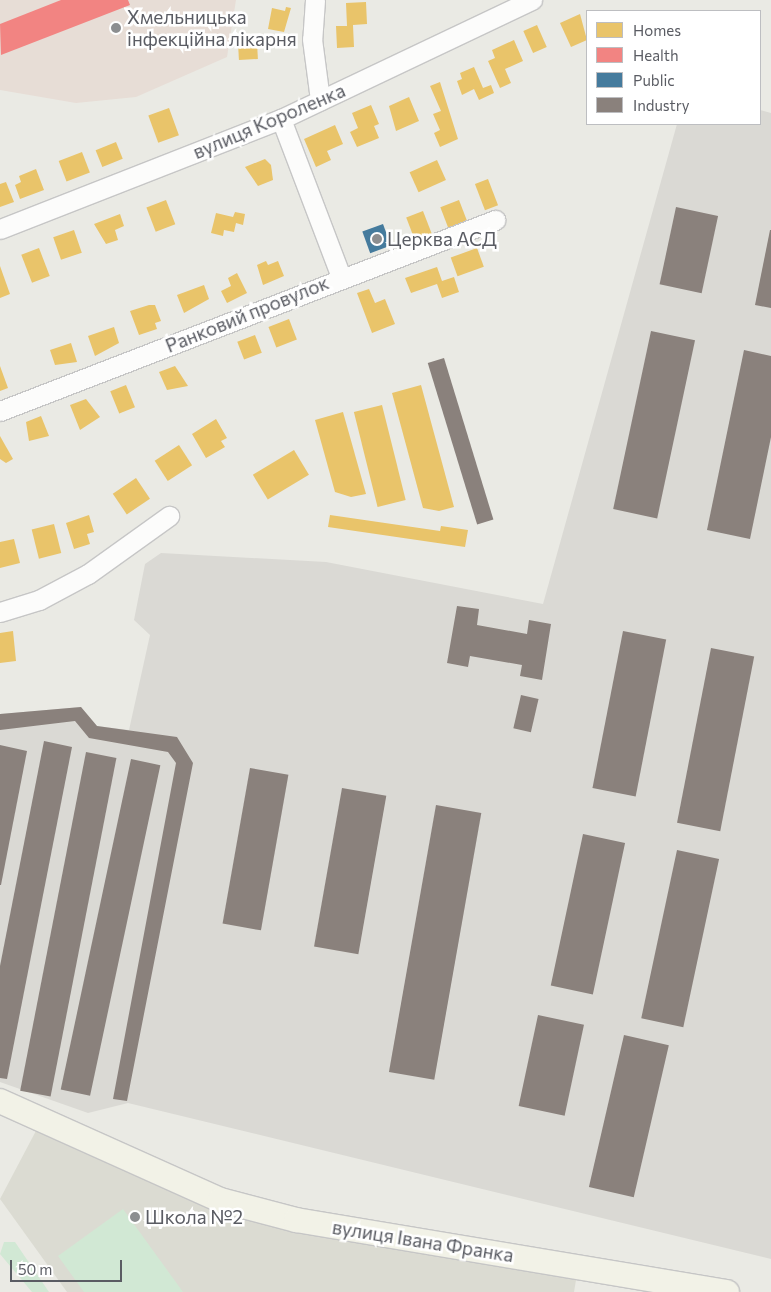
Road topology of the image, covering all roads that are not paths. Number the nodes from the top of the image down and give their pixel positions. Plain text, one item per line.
1 (315, 0) edge
2 (532, 0) edge
3 (320, 100) junction
4 (280, 119) junction
5 (495, 220) dead end
6 (0, 229) edge
7 (341, 277) junction
8 (0, 411) edge
9 (169, 516) dead end
10 (0, 612) edge
11 (0, 1101) edge
12 (727, 1292) edge

1 - 3 street
2 - 3 street, вулиця Короленка
3 - 4 street, вулиця Короленка
4 - 6 street, вулиця Короленка
4 - 7 street
5 - 7 street, Ранковий провулок
7 - 8 street, Ранковий провулок
9 - 10 street
11 - 12 main road, вулиця Івана Франка

